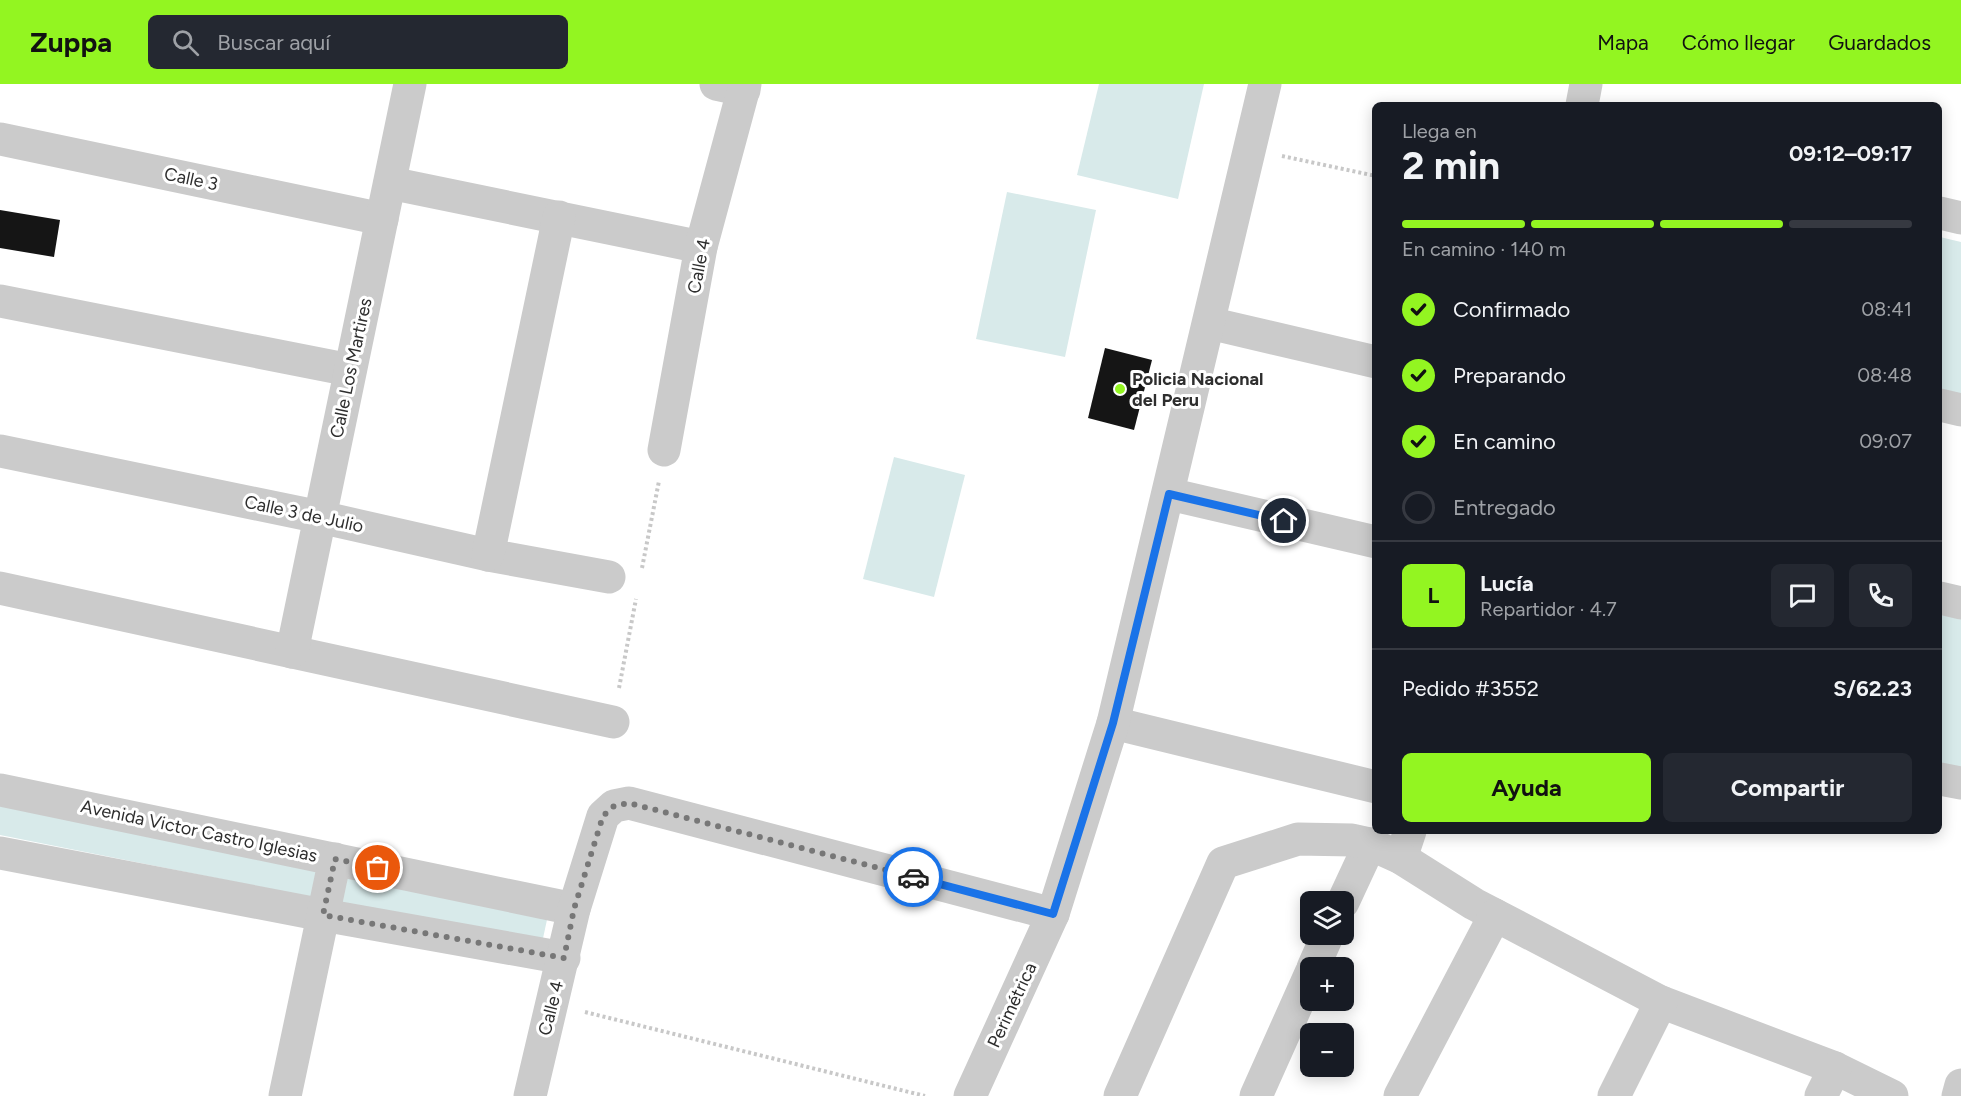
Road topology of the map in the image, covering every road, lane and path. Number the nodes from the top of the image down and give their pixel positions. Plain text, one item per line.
1 (410, 84) edge
2 (1265, 84) edge
3 (1586, 84) edge
4 (735, 86) edge
5 (1583, 102) edge
6 (0, 139) edge
7 (1249, 149) junction
8 (1372, 175) edge
9 (390, 183) junction
10 (1942, 213) edge
11 (559, 217) junction
12 (1961, 218) edge
13 (382, 219) junction
14 (701, 247) junction
15 (0, 301) edge
16 (1209, 323) junction
17 (1372, 361) edge
18 (350, 370) junction
19 (1942, 405) edge
20 (1961, 410) edge
21 (664, 450) dead end
22 (0, 451) edge
23 (1169, 494) junction
24 (320, 517) junction
25 (1372, 541) edge
26 (488, 555) junction
27 (609, 577) dead end
28 (0, 588) edge
29 (1942, 598) edge
30 (1961, 603) edge
31 (292, 652) junction
32 (613, 722) dead end
33 (1113, 723) junction
34 (1942, 779) edge
35 (1961, 783) edge
36 (1372, 786) edge
37 (0, 790) edge
38 (1370, 844) junction
39 (1406, 844) edge
40 (0, 853) edge
41 (335, 859) junction
42 (1348, 891) edge
43 (574, 909) junction
44 (1053, 914) junction
45 (323, 915) junction
46 (1495, 915) junction
47 (564, 958) junction
48 (1300, 998) edge
49 (1661, 1002) junction
50 (552, 1003) junction
51 (1828, 1082) edge
52 (1961, 1085) edge
53 (285, 1096) edge
54 (530, 1096) edge
55 (925, 1096) edge
56 (970, 1096) edge
57 (1120, 1096) edge
58 (1256, 1096) edge
59 (1400, 1096) edge
60 (1614, 1096) edge
61 (1892, 1096) edge
62 (1958, 1096) edge

1 - 9 street, Calle Los Martires
2 - 7 street, Perimétrica
3 - 5 street
4 - 14 street, Calle 4
6 - 13 street, Calle 3
7 - 8 path
7 - 16 street, Perimétrica
9 - 11 street
9 - 13 street, Calle Los Martires
10 - 12 street
11 - 14 street
11 - 26 street
13 - 18 street, Calle Los Martires
14 - 21 street, Calle 4
15 - 18 street
16 - 17 street
16 - 23 street, Perimétrica
18 - 24 street, Calle Los Martires
19 - 20 street
22 - 24 street, Calle 3 de Julio
23 - 25 street
23 - 33 street, Perimétrica
24 - 26 street, Calle 3 de Julio
24 - 31 street, Calle Los Martires
26 - 27 street, Calle 3 de Julio
28 - 31 street
29 - 30 street
31 - 32 street
33 - 36 street
33 - 44 street, Perimétrica
34 - 35 street
37 - 41 street, Avenida Victor Castro Iglesias
38 - 39 street
38 - 42 street
38 - 57 street
39 - 46 street
40 - 45 street
41 - 43 street, Avenida Victor Castro Iglesias
41 - 45 street
43 - 44 street, Calle 4
43 - 47 street, Calle 4
44 - 56 street, Perimétrica
45 - 47 street
45 - 53 street
46 - 49 street
46 - 59 street
47 - 50 street, Calle 4
48 - 58 street
49 - 51 street
49 - 60 street
50 - 54 street, Calle 4
50 - 55 path
51 - 61 street
52 - 62 street

